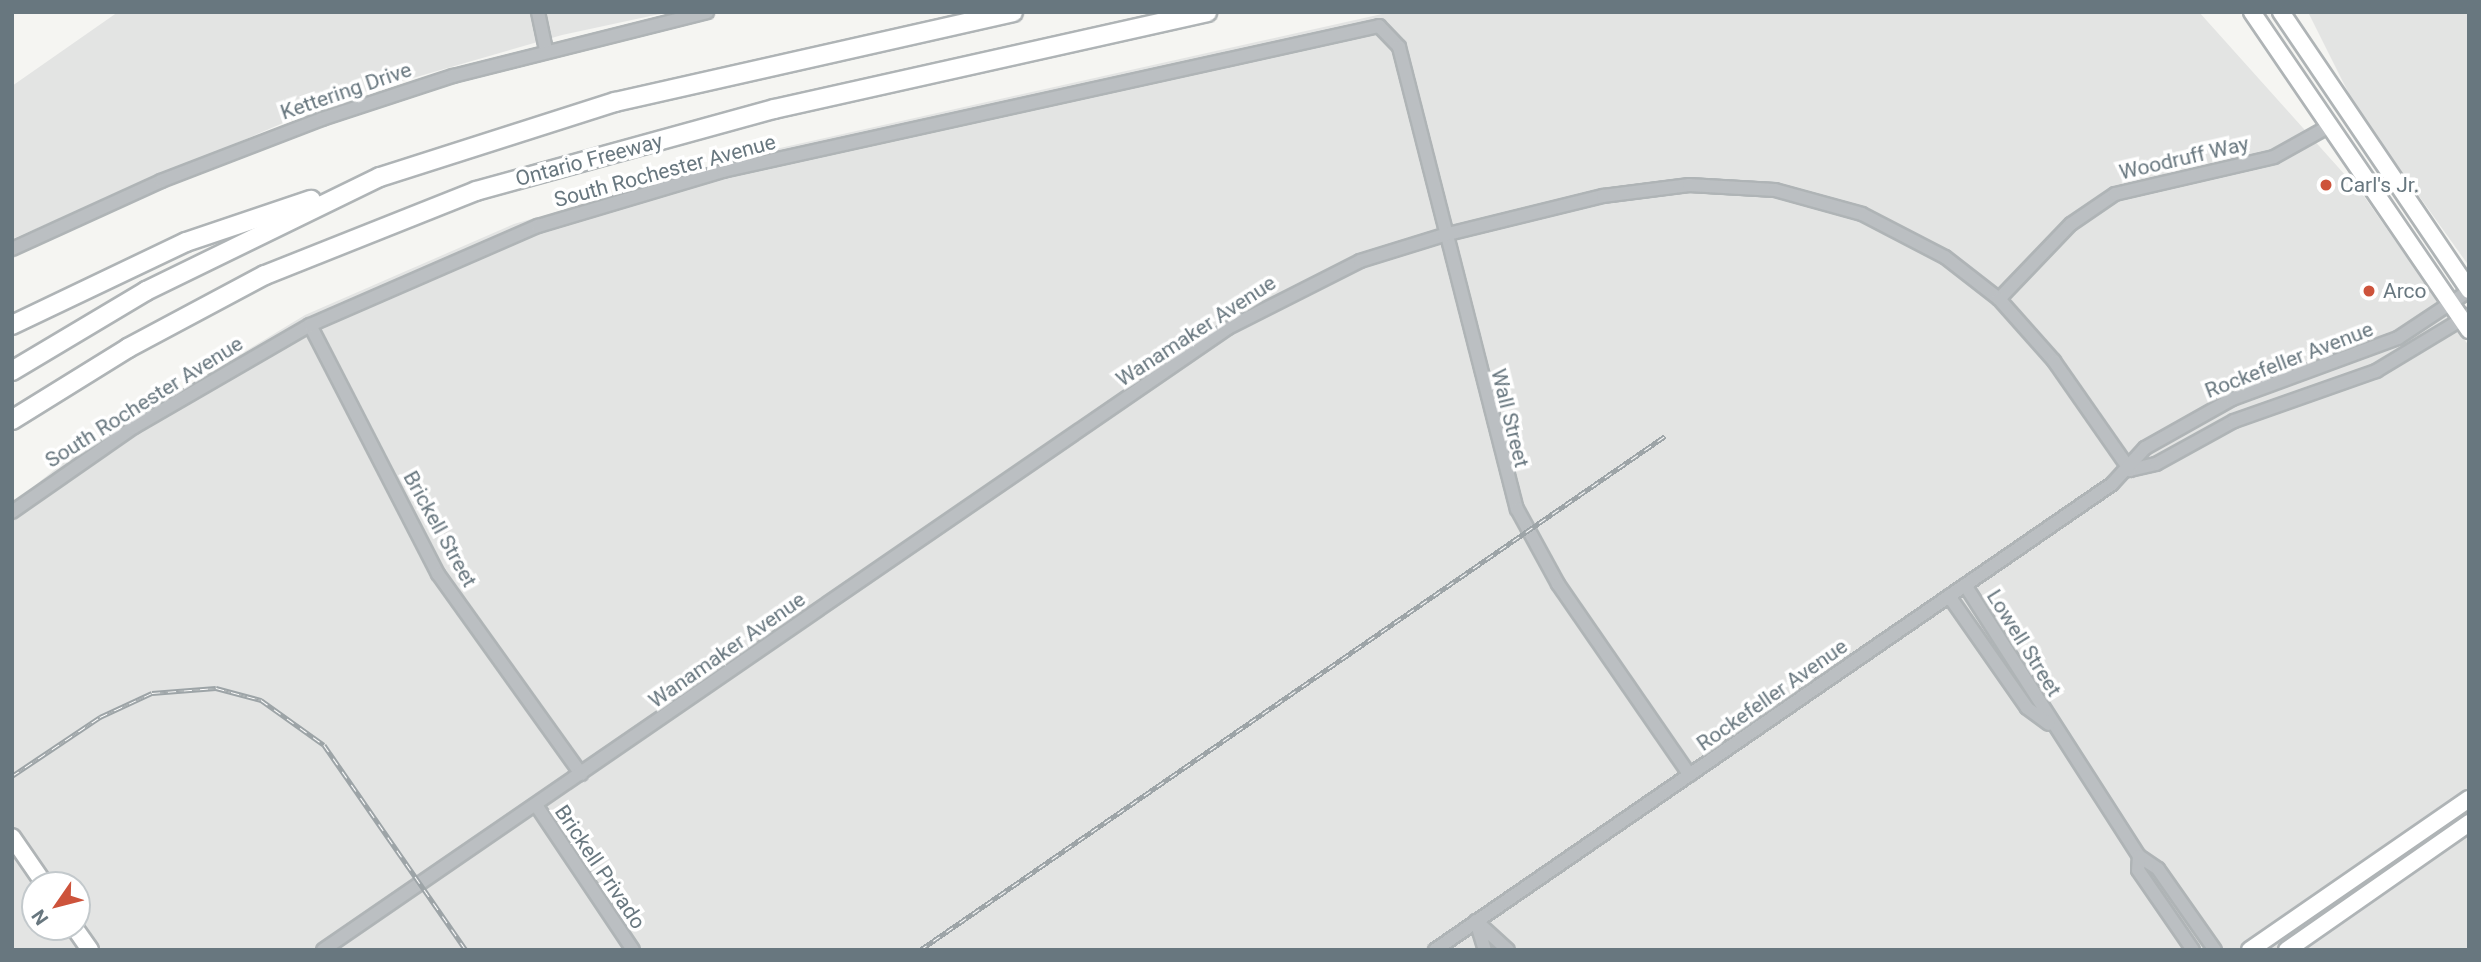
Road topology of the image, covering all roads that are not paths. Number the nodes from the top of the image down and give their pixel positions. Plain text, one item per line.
1 (538, 12) edge
2 (707, 12) edge
3 (1013, 12) edge
4 (1207, 12) edge
5 (2252, 12) edge
6 (2281, 12) edge
7 (1388, 29) joint
8 (546, 51) junction
9 (2328, 127) junction
10 (380, 177) junction
11 (1444, 235) junction
12 (12, 249) edge
13 (2469, 291) edge
14 (1999, 299) junction
15 (2451, 303) junction
16 (2466, 321) edge
17 (12, 325) edge
18 (310, 325) junction
19 (12, 371) edge
20 (64, 387) junction
21 (12, 420) edge
22 (12, 430) edge
23 (2130, 470) junction
24 (12, 512) edge
25 (1965, 585) junction
26 (1948, 596) junction
27 (2049, 724) junction
28 (581, 774) junction
29 (1690, 775) junction
30 (2469, 799) edge
31 (536, 805) junction
32 (2469, 823) edge
33 (12, 837) edge
34 (2139, 856) junction
35 (35, 871) edge
36 (1476, 921) junction
37 (323, 950) edge
38 (633, 950) edge
39 (1434, 950) edge
40 (1485, 950) edge
41 (1508, 950) edge
42 (2193, 950) edge
43 (2215, 950) edge
44 (2250, 950) edge
45 (2287, 950) edge

1 - 8 street
2 - 8 street, Kettering Drive
3 - 10 highway
4 - 20 highway, Ontario Freeway
5 - 9 main road
6 - 13 main road
7 - 11 street, Wall Street
7 - 18 street, South Rochester Avenue
8 - 12 street, Kettering Drive
9 - 14 street, Woodruff Way
9 - 15 main road
10 - 17 highway
10 - 19 highway
11 - 14 street, Wanamaker Avenue
11 - 28 street, Wanamaker Avenue
11 - 29 street, Wall Street
13 - 15 street, Rockefeller Avenue
14 - 23 street, Wanamaker Avenue
15 - 16 main road
15 - 23 street, Rockefeller Avenue
16 - 23 street, Rockefeller Avenue
18 - 24 street, South Rochester Avenue
18 - 28 street, Brickell Street
20 - 21 highway, Ontario Freeway
20 - 22 highway
23 - 25 street, Rockefeller Avenue
25 - 26 street, Rockefeller Avenue
25 - 27 street, Lowell Street
26 - 27 street, Lowell Street
26 - 29 street, Rockefeller Avenue
27 - 34 street, Lowell Street
28 - 31 street, Wanamaker Avenue
29 - 36 street, Rockefeller Avenue
30 - 44 main road
31 - 37 street, Wanamaker Avenue
31 - 38 street, Brickell Privado
32 - 45 main road
33 - 35 main road
34 - 42 street, Lowell Street
34 - 43 street, Lowell Street
36 - 39 street, Rockefeller Avenue
36 - 40 street
36 - 41 street

